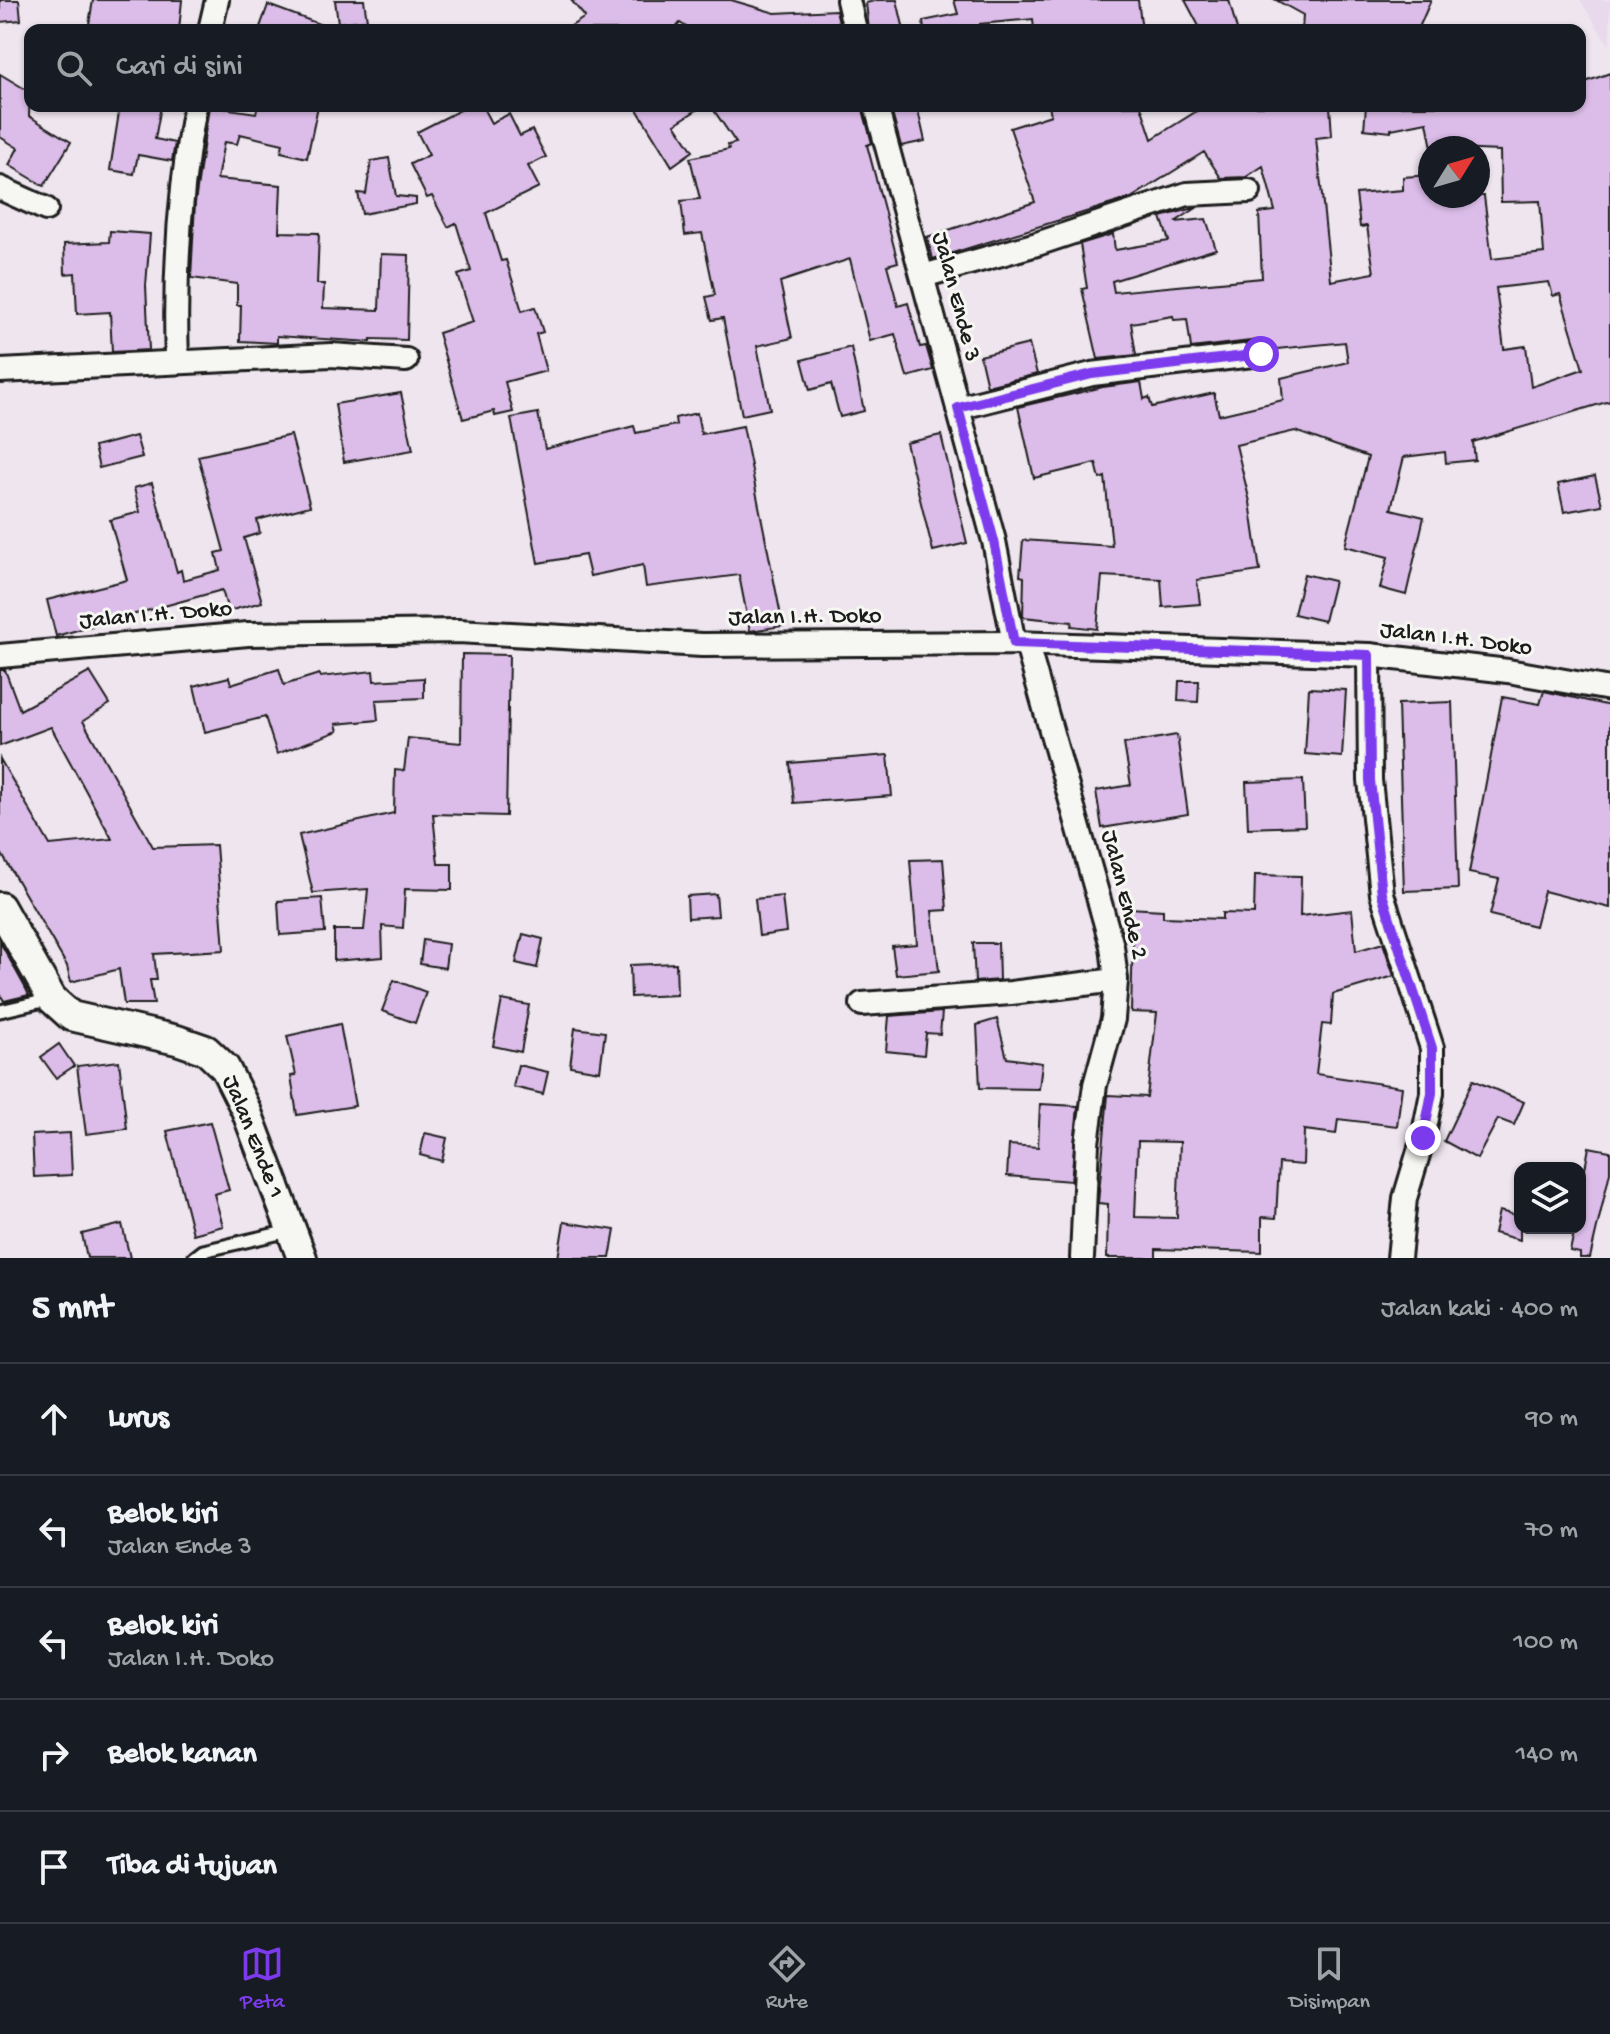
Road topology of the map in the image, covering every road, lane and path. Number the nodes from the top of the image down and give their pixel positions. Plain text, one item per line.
1 (217, 0) edge
2 (848, 0) edge
3 (211, 24) edge
4 (854, 24) edge
5 (194, 112) edge
6 (878, 112) edge
7 (0, 188) edge
8 (1249, 191) dead end
9 (46, 209) dead end
10 (923, 276) junction
11 (1261, 354) dead end
12 (406, 360) dead end
13 (177, 362) junction
14 (0, 371) edge
15 (958, 408) junction
16 (1021, 644) junction
17 (1369, 655) junction
18 (0, 656) edge
19 (1610, 689) edge
20 (0, 907) edge
21 (1116, 980) junction
22 (52, 999) junction
23 (862, 1004) dead end
24 (0, 1011) edge
25 (290, 1231) junction
26 (194, 1258) edge
27 (302, 1258) edge
28 (1082, 1258) edge
29 (1399, 1258) edge

1 - 3 street
2 - 4 street
5 - 13 street
6 - 10 street, Jalan Ende 3
7 - 9 street
8 - 10 street
10 - 15 street, Jalan Ende 3
11 - 15 street
12 - 13 street
13 - 14 street
15 - 16 street, Jalan Ende 3
16 - 17 street, Jalan I.H. Doko
16 - 18 street, Jalan I.H. Doko
16 - 21 street, Jalan Ende 2
17 - 19 street, Jalan I.H. Doko
17 - 29 street
20 - 22 street, Jalan Ende 1
21 - 23 street
21 - 28 street, Jalan Ende 2
22 - 24 lane
22 - 25 street, Jalan Ende 1
25 - 26 lane
25 - 27 street, Jalan Ende 1

